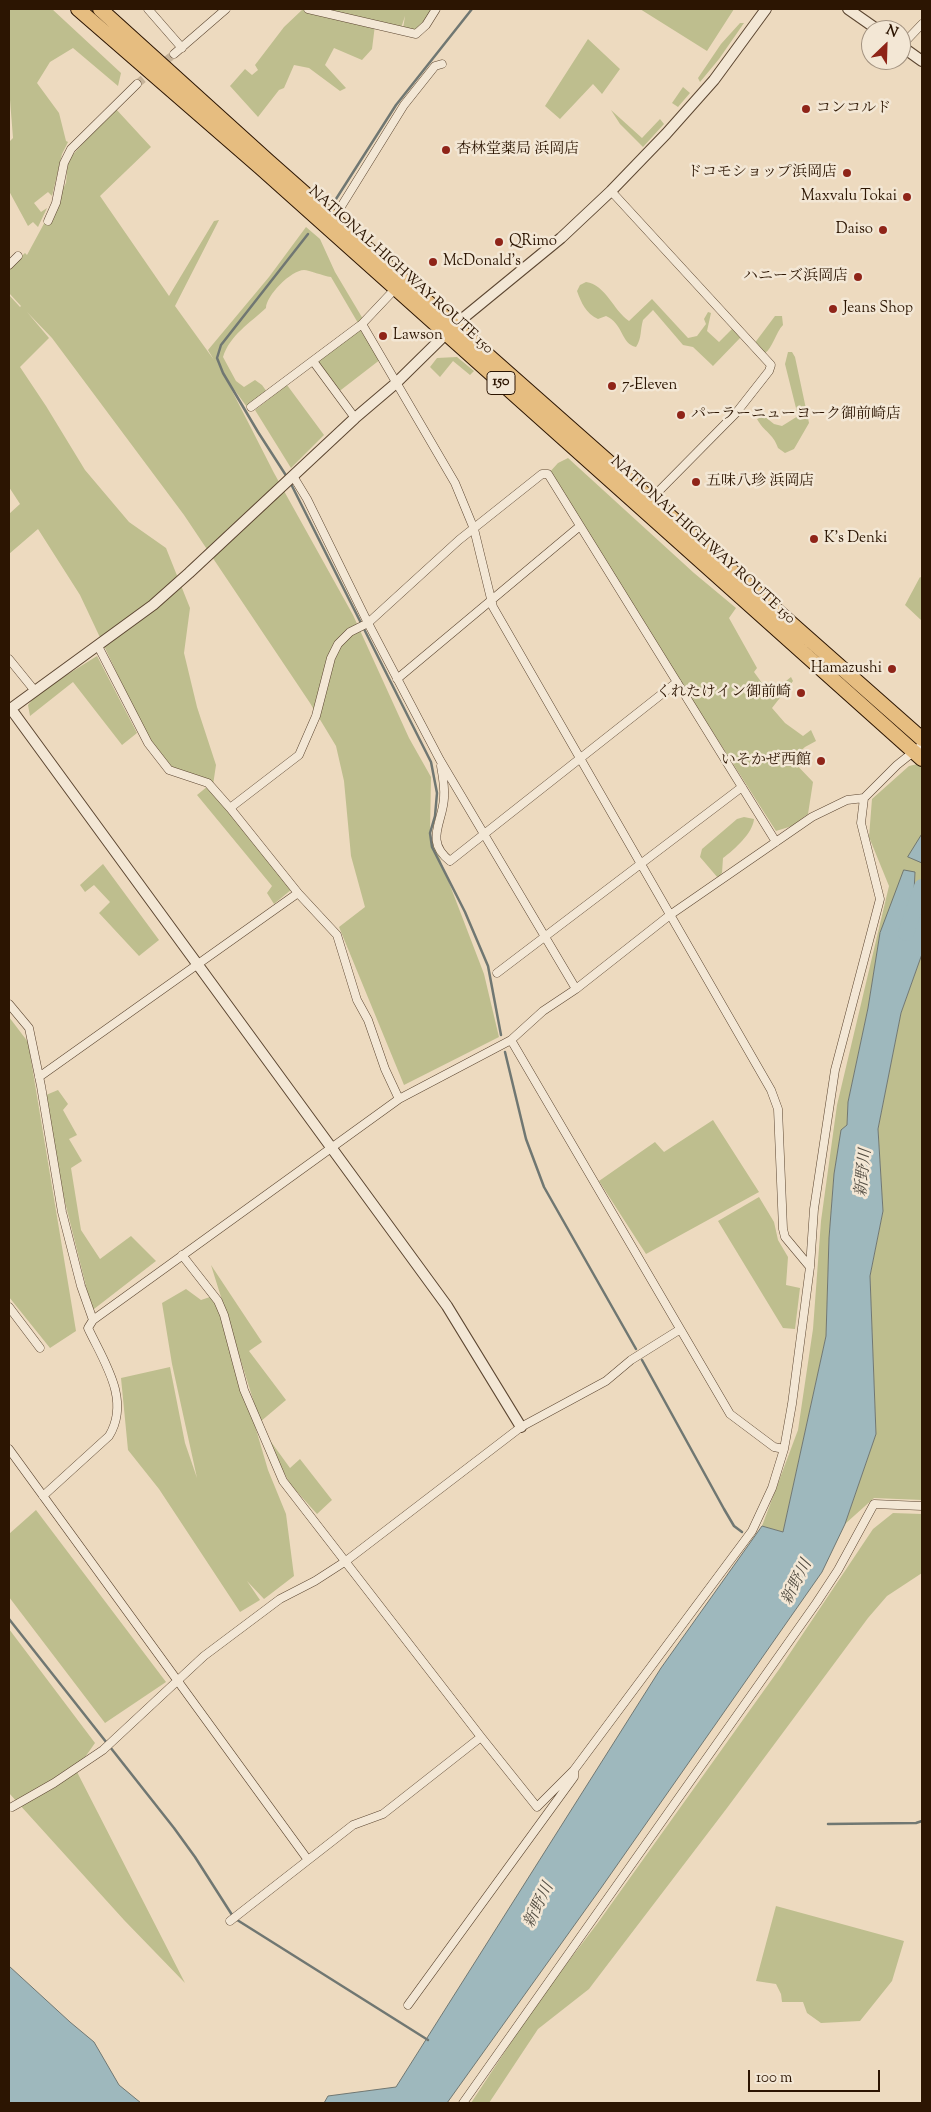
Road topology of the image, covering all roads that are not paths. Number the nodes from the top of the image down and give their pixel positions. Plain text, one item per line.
1 (78, 9) edge
2 (100, 9) edge
3 (148, 9) edge
4 (226, 9) edge
5 (308, 9) edge
6 (436, 9) edge
7 (766, 9) edge
8 (848, 9) edge
9 (864, 20) edge
10 (922, 24) edge
11 (911, 36) edge
12 (182, 48) junction
13 (911, 53) edge
14 (174, 54) tunnel mouth
15 (922, 61) edge
16 (442, 64) dead end
17 (137, 84) tunnel mouth
18 (611, 191) junction
19 (334, 218) junction
20 (48, 221) dead end
21 (18, 256) dead end
22 (9, 265) edge
23 (395, 289) junction
24 (362, 324) junction
25 (451, 329) junction
26 (313, 361) junction
27 (395, 384) junction
28 (251, 407) dead end
29 (355, 418) junction
30 (293, 476) junction
31 (652, 498) junction
32 (642, 509) junction
33 (580, 526) junction
34 (474, 529) junction
35 (491, 599) junction
36 (368, 623) junction
37 (98, 646) junction
38 (9, 659) edge
39 (397, 679) junction
40 (677, 682) junction
41 (35, 691) junction
42 (10, 709) edge
43 (922, 739) edge
44 (919, 752) edge
45 (580, 759) junction
46 (440, 760) junction
47 (742, 788) junction
48 (864, 798) junction
49 (230, 808) junction
50 (484, 834) junction
51 (776, 842) junction
52 (641, 864) junction
53 (298, 893) junction
54 (670, 915) junction
55 (544, 937) junction
56 (198, 965) junction
57 (497, 973) dead end
58 (576, 989) junction
59 (9, 1004) edge
60 (511, 1040) junction
61 (39, 1077) junction
62 (398, 1099) junction
63 (332, 1146) junction
64 (182, 1255) junction
65 (810, 1267) junction
66 (9, 1307) edge
67 (93, 1320) junction
68 (679, 1330) junction
69 (40, 1348) dead end
70 (521, 1427) junction
71 (9, 1449) edge
72 (784, 1450) junction
73 (43, 1496) junction
74 (922, 1506) edge
75 (346, 1561) junction
76 (178, 1680) junction
77 (480, 1738) junction
78 (574, 1770) junction
79 (12, 1806) dead end
80 (308, 1860) junction
81 (230, 1921) dead end
82 (408, 2005) dead end
83 (462, 2103) edge

1 - 23 highway, NATIONAL HIGHWAY ROUTE 150 / 150
2 - 19 highway, NATIONAL HIGHWAY ROUTE 150 / 150
3 - 12 street
4 - 12 street
5 - 6 street
7 - 18 street
8 - 9 street
10 - 11 street
12 - 14 street
13 - 15 street
16 - 19 street
17 - 20 street
18 - 25 street
18 - 31 street
19 - 25 highway, NATIONAL HIGHWAY ROUTE 150 / 150
21 - 22 street
23 - 24 street
23 - 25 highway, NATIONAL HIGHWAY ROUTE 150 / 150
24 - 26 street
24 - 27 street
25 - 27 street
25 - 31 highway, NATIONAL HIGHWAY ROUTE 150 / 150
25 - 32 highway, NATIONAL HIGHWAY ROUTE 150 / 150
26 - 28 street
26 - 29 street
27 - 29 street
27 - 34 street
29 - 30 street
30 - 36 street
30 - 37 street
31 - 32 street
31 - 43 highway, NATIONAL HIGHWAY ROUTE 150 / 150
32 - 44 highway, NATIONAL HIGHWAY ROUTE 150 / 150
33 - 34 street
33 - 35 street
33 - 40 street
34 - 35 street
34 - 36 street
35 - 39 street
35 - 45 street
36 - 39 street
36 - 49 street
37 - 41 street
37 - 49 street
38 - 41 street
39 - 46 street
40 - 45 street
40 - 47 street
41 - 42 street
42 - 56 street
44 - 48 street
45 - 50 street
45 - 52 street
46 - 50 street
46 - 50 street
47 - 51 street
47 - 52 street
48 - 51 street
48 - 65 street
49 - 53 street
50 - 55 street
51 - 54 street
52 - 54 street
52 - 55 street
53 - 56 street
53 - 62 street
54 - 58 street
54 - 65 street
55 - 57 street
55 - 58 street
56 - 61 street
56 - 63 street
58 - 60 street
59 - 61 street
60 - 62 street
60 - 68 street
61 - 67 street
62 - 63 street
63 - 64 street
63 - 70 street
64 - 67 street
64 - 75 street
65 - 72 street
66 - 69 street
67 - 73 street
68 - 70 street
68 - 72 street
70 - 75 street
71 - 73 street
72 - 78 street
73 - 76 street
74 - 83 street
75 - 76 street
75 - 77 street
76 - 79 street
76 - 80 street
77 - 78 street
77 - 80 street
78 - 82 street
80 - 81 street

